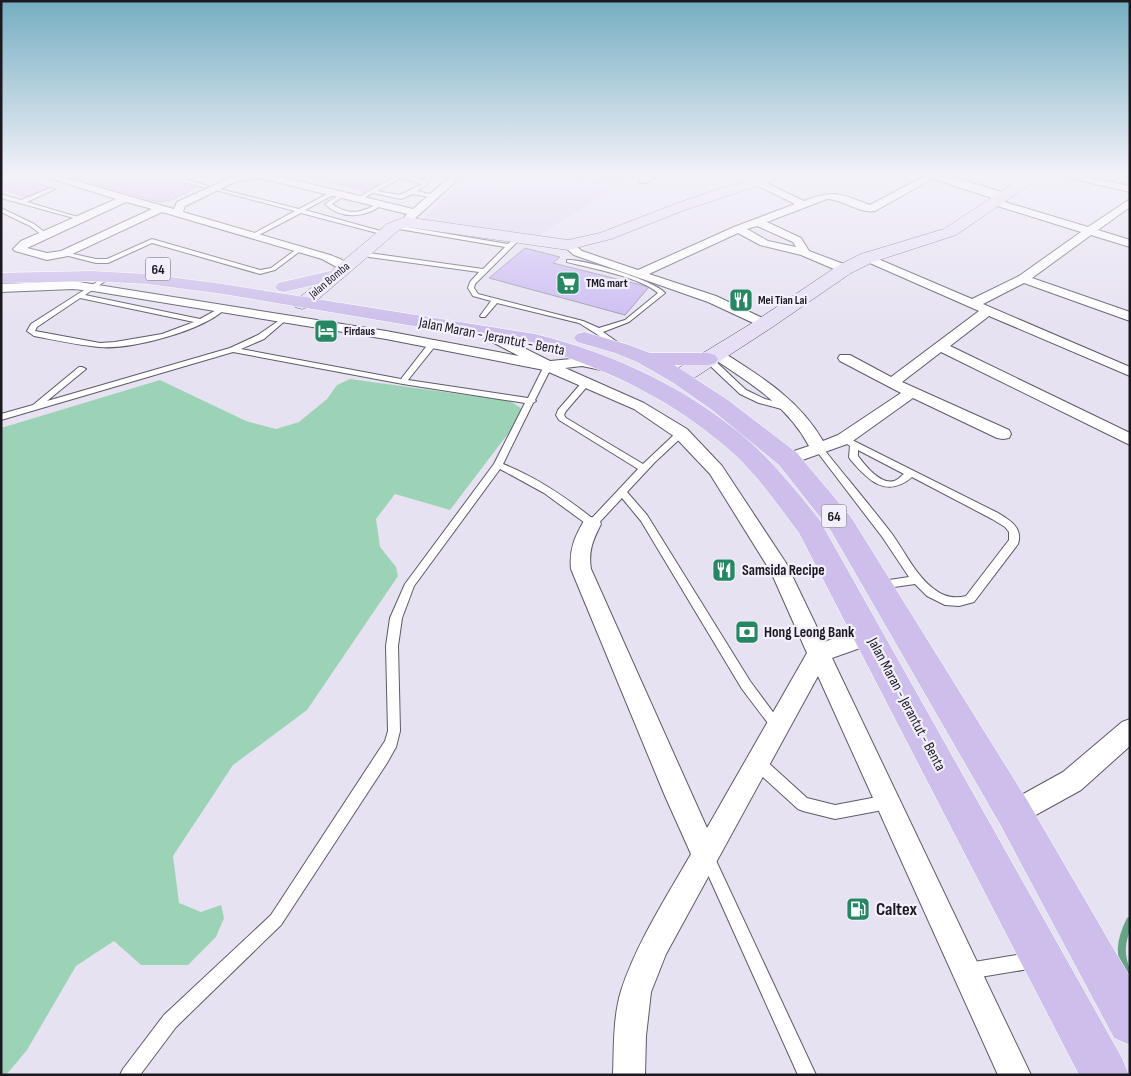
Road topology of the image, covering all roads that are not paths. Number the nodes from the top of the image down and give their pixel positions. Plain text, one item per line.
1 (30, 224) edge
2 (67, 224) edge
3 (128, 224) edge
4 (212, 224) edge
5 (275, 224) edge
6 (351, 224) edge
7 (397, 224) edge
8 (398, 224) edge
9 (401, 224) edge
10 (431, 224) edge
11 (635, 224) edge
12 (752, 224) edge
13 (763, 224) edge
14 (962, 224) edge
15 (1069, 224) edge
16 (1098, 224) edge
17 (738, 229) junction
18 (1088, 231) junction
19 (381, 232) junction
20 (44, 234) junction
21 (253, 236) junction
22 (514, 242) junction
23 (1130, 244) edge
24 (300, 249) junction
25 (568, 253) junction
26 (805, 253) junction
27 (64, 254) junction
28 (369, 255) junction
29 (326, 257) junction
30 (867, 258) junction
31 (592, 263) junction
32 (845, 269) junction
33 (1, 271) edge
34 (485, 271) junction
35 (639, 274) junction
36 (1, 278) edge
37 (1023, 279) junction
38 (100, 282) junction
39 (35, 286) joint
40 (1, 288) edge
41 (323, 294) junction
42 (79, 296) junction
43 (972, 304) junction
44 (222, 309) junction
45 (987, 311) junction
46 (487, 316) junction
47 (1130, 317) edge
48 (202, 322) junction
49 (764, 324) junction
50 (394, 327) junction
51 (598, 330) junction
52 (432, 345) junction
53 (941, 347) junction
54 (233, 350) junction
55 (712, 356) junction
56 (845, 358) dead end
57 (631, 360) junction
58 (548, 366) junction
59 (82, 369) dead end
60 (1130, 372) edge
61 (680, 376) junction
62 (402, 382) junction
63 (587, 382) junction
64 (892, 383) junction
65 (912, 392) junction
66 (532, 401) junction
67 (32, 409) junction
68 (1, 417) edge
69 (681, 433) junction
70 (1002, 434) dead end
71 (727, 436) junction
72 (1130, 440) edge
73 (850, 441) junction
74 (819, 449) junction
75 (788, 459) junction
76 (498, 465) junction
77 (644, 468) junction
78 (911, 473) junction
79 (622, 492) junction
80 (592, 524) junction
81 (916, 580) junction
82 (878, 586) junction
83 (870, 634) junction
84 (819, 653) junction
85 (778, 727) junction
86 (1130, 730) edge
87 (758, 763) junction
88 (888, 802) junction
89 (1014, 813) junction
90 (706, 856) junction
91 (1043, 959) junction
92 (966, 971) junction
93 (1130, 1022) edge
94 (129, 1075) edge
95 (629, 1075) edge
96 (807, 1075) edge
97 (1014, 1075) edge
98 (1105, 1075) edge

1 - 20 lane
2 - 20 street
3 - 27 street
4 - 21 street
5 - 21 lane
6 - 19 lane
7 - 19 street
8 - 41 main road, Jalan Bomba
9 - 28 main road, Jalan Bomba
10 - 22 main road
11 - 25 main road
12 - 17 street
13 - 26 street
14 - 30 main road
15 - 18 street
16 - 18 street
17 - 26 street
17 - 35 street
18 - 23 street
18 - 37 street
19 - 29 street
20 - 27 street
21 - 24 street
22 - 25 main road
22 - 34 lane
24 - 27 lane
24 - 29 street
25 - 31 street
26 - 32 street
28 - 34 lane
28 - 41 main road, Jalan Bomba
29 - 41 street
30 - 32 main road
30 - 43 street
31 - 35 street
31 - 51 lane
32 - 49 main road
33 - 41 main road, Jalan Maran - Jerantut - Benta / 64
34 - 46 lane
35 - 49 street
36 - 38 main road, Jalan Maran - Jerantut - Benta / 64
37 - 43 street
37 - 47 street
38 - 39 main road
38 - 41 main road, Jalan Maran - Jerantut - Benta / 64
38 - 42 lane
38 - 44 street
39 - 40 street
41 - 44 street
41 - 46 main road, Jalan Maran - Jerantut - Benta / 64
41 - 50 main road, Jalan Maran - Jerantut - Benta / 64
41 - 54 lane
42 - 48 lane
42 - 48 lane
43 - 45 street
44 - 48 lane
45 - 53 street
45 - 60 street
46 - 50 main road, Jalan Maran - Jerantut - Benta / 64
46 - 51 lane
46 - 57 main road, Jalan Maran - Jerantut - Benta / 64
46 - 58 street
49 - 55 main road
50 - 52 street
51 - 57 lane
52 - 58 street
52 - 62 lane
53 - 64 street
53 - 72 street
54 - 62 lane
54 - 67 lane
55 - 57 main road
55 - 61 main road
55 - 74 street
56 - 64 street
57 - 58 street
57 - 61 main road, Jalan Maran - Jerantut - Benta / 64
57 - 71 main road, Jalan Maran - Jerantut - Benta / 64
58 - 63 street
58 - 66 lane
59 - 67 lane
61 - 71 main road
61 - 75 main road, Jalan Maran - Jerantut - Benta / 64
62 - 66 lane
63 - 69 street
63 - 77 lane
64 - 65 street
65 - 70 street
65 - 73 street
66 - 76 lane
67 - 68 lane
69 - 77 lane
69 - 84 street
71 - 83 main road, Jalan Maran - Jerantut - Benta / 64
73 - 74 street
73 - 78 lane
73 - 78 lane
74 - 75 street
74 - 81 lane
75 - 82 main road, Jalan Maran - Jerantut - Benta / 64
76 - 80 lane
76 - 94 lane
77 - 79 lane
78 - 81 lane
79 - 80 lane
79 - 85 lane
80 - 90 street
81 - 82 lane
82 - 89 main road, Jalan Maran - Jerantut - Benta / 64
83 - 84 street
83 - 91 main road, Jalan Maran - Jerantut - Benta / 64
84 - 85 street
84 - 88 street
85 - 87 street
86 - 89 street
87 - 88 lane
87 - 90 street
88 - 92 street
89 - 93 main road, Jalan Maran - Jerantut - Benta / 64
90 - 95 street
90 - 96 lane
91 - 92 lane
91 - 98 main road, Jalan Maran - Jerantut - Benta / 64
92 - 97 street

